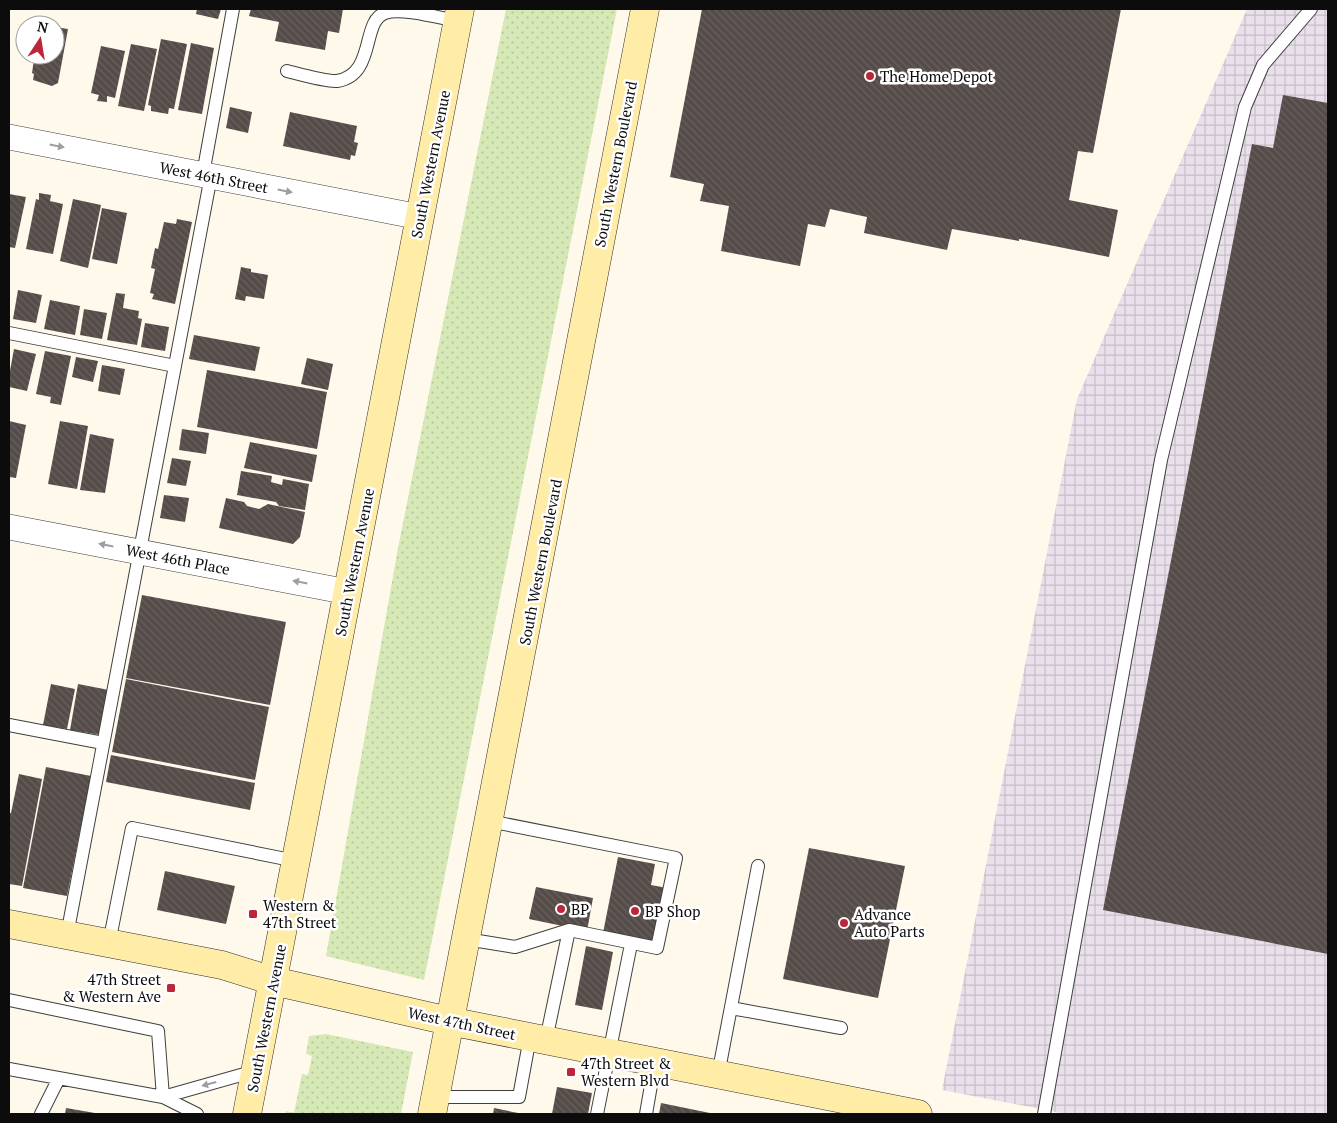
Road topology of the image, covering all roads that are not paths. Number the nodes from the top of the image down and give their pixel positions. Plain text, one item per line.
1 (233, 9) edge
2 (646, 9) edge
3 (1311, 9) edge
4 (459, 15) edge
5 (287, 72) dead end
6 (9, 137) edge
7 (207, 175) junction
8 (420, 217) junction
9 (9, 333) edge
10 (174, 366) junction
11 (9, 527) edge
12 (139, 552) junction
13 (348, 592) junction
14 (9, 726) edge
15 (103, 743) junction
16 (489, 822) junction
17 (296, 861) junction
18 (758, 866) dead end
19 (9, 924) edge
20 (569, 930) junction
21 (67, 935) junction
22 (466, 939) junction
23 (109, 944) junction
24 (632, 944) junction
25 (273, 981) junction
26 (9, 1000) edge
27 (731, 1008) junction
28 (449, 1021) junction
29 (841, 1028) dead end
30 (538, 1039) junction
31 (611, 1053) junction
32 (655, 1062) junction
33 (9, 1068) edge
34 (256, 1071) junction
35 (718, 1075) junction
36 (59, 1078) junction
37 (163, 1097) junction
38 (434, 1106) edge
39 (41, 1114) edge
40 (197, 1114) edge
41 (247, 1114) edge
42 (597, 1114) edge
43 (646, 1114) edge
44 (918, 1114) edge
45 (1044, 1114) edge

1 - 7 lane
2 - 16 main road, South Western Boulevard
3 - 45 lane
4 - 5 lane
4 - 8 main road, South Western Avenue
6 -> 7 street, West 46th Street
7 -> 8 street, West 46th Street
7 - 10 lane
8 - 13 main road, South Western Avenue
9 - 10 lane
10 - 12 lane
12 -> 11 street, West 46th Place
13 -> 12 street, West 46th Place
12 - 15 lane
13 - 17 main road, South Western Avenue
14 - 15 lane
15 - 21 lane
16 - 22 main road, South Western Boulevard
16 - 24 lane
17 - 23 lane
17 - 25 main road, South Western Avenue
18 - 27 lane
19 - 21 main road, West 47th Street
20 - 22 lane
20 - 24 lane
20 - 30 lane
21 - 23 main road, West 47th Street
22 - 28 main road, South Western Boulevard
23 - 25 main road, West 47th Street
24 - 31 lane
25 - 28 main road, West 47th Street
25 - 34 main road, South Western Avenue
26 - 37 lane
27 - 29 lane
27 - 35 lane
28 - 30 main road, West 47th Street
28 - 38 main road, South Western Boulevard
30 - 31 main road, West 47th Street
30 - 38 lane
31 - 32 main road, West 47th Street
31 - 42 lane
32 - 35 main road, West 47th Street
32 - 43 lane
33 - 36 lane
34 -> 37 lane
34 - 41 main road, South Western Avenue
35 - 44 main road, West 47th Street
36 - 37 lane
36 - 39 lane
37 - 40 lane

